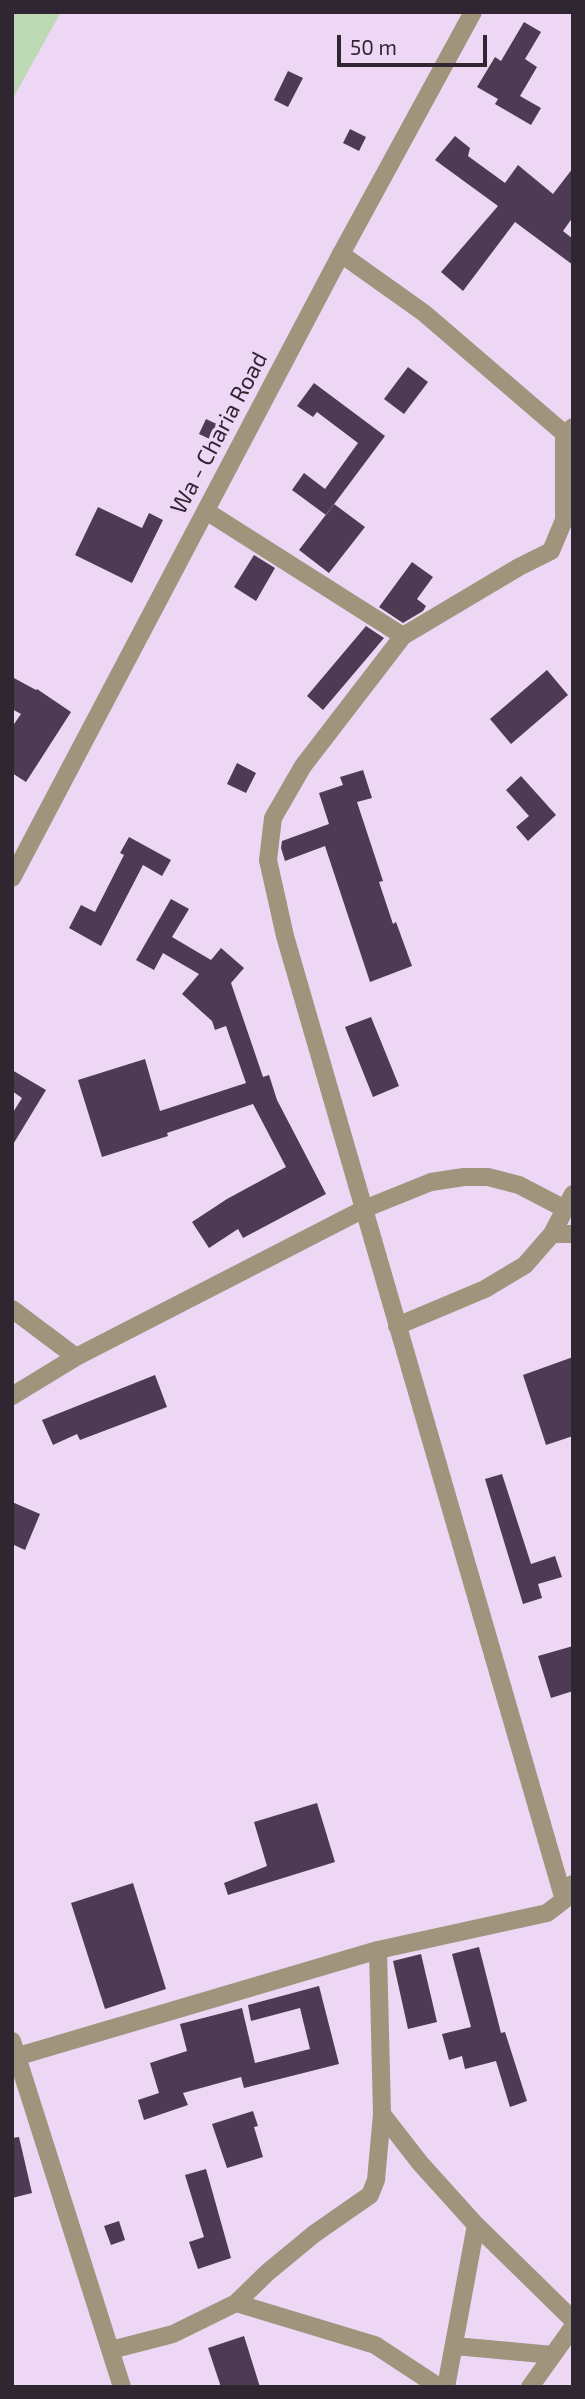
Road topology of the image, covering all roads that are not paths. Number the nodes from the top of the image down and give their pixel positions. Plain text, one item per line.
1 (473, 12) edge
2 (341, 254) junction
3 (570, 434) edge
4 (206, 511) junction
5 (403, 636) junction
6 (12, 878) edge
7 (569, 1201) edge
8 (364, 1209) junction
9 (552, 1234) junction
10 (573, 1234) edge
11 (12, 1309) edge
12 (397, 1326) junction
13 (76, 1357) junction
14 (12, 1396) edge
15 (569, 1892) edge
16 (378, 1950) junction
17 (14, 2051) edge
18 (382, 2114) junction
19 (476, 2225) junction
20 (236, 2303) junction
21 (573, 2320) edge
22 (573, 2327) edge
23 (454, 2346) junction
24 (111, 2350) junction
25 (553, 2355) junction
26 (122, 2387) edge
27 (439, 2387) edge
28 (446, 2387) edge
29 (530, 2387) edge

1 - 2 street, Wa - Charia Road
2 - 3 street
2 - 4 street, Wa - Charia Road
3 - 5 street
4 - 5 street
4 - 6 street, Wa - Charia Road
5 - 8 street
7 - 8 street
7 - 9 street
8 - 12 street
8 - 13 street
9 - 10 street
9 - 12 street
11 - 13 street
12 - 15 street
13 - 14 street
15 - 16 street
16 - 17 street
16 - 18 street
17 - 24 street
18 - 19 street
18 - 20 street
19 - 21 street
19 - 23 street
20 - 24 street
20 - 27 street
22 - 25 street
23 - 25 street
23 - 28 street
24 - 26 street
25 - 29 street

